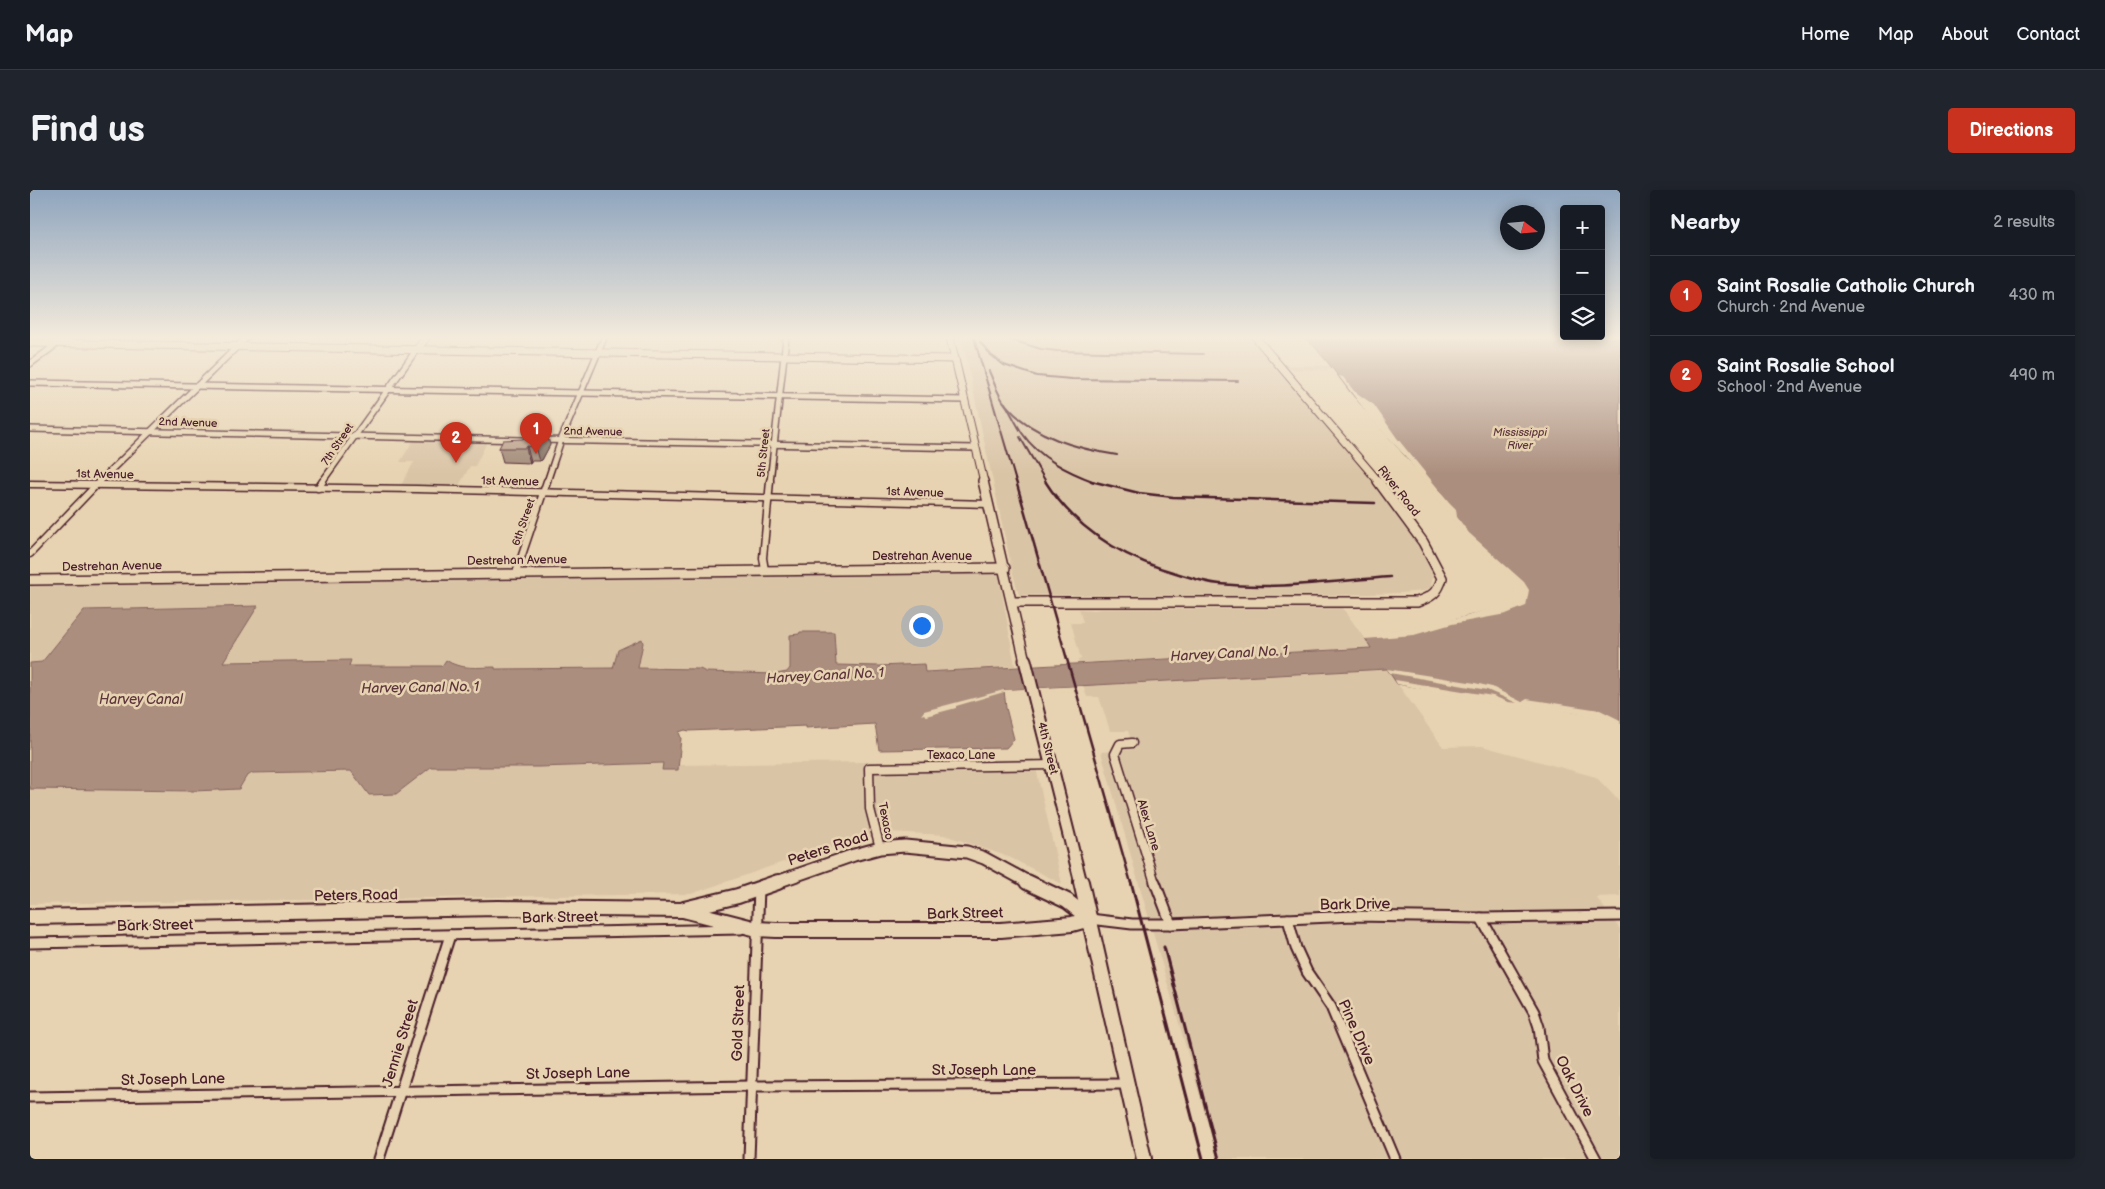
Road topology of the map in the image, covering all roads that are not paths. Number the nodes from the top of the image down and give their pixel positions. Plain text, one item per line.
1 (42, 383) edge
2 (198, 383) edge
3 (391, 383) edge
4 (585, 383) edge
5 (781, 383) edge
6 (961, 383) edge
7 (1295, 383) edge
8 (195, 386) junction
9 (386, 390) junction
10 (580, 394) junction
11 (779, 398) junction
12 (965, 400) junction
13 (30, 429) edge
14 (150, 431) junction
15 (354, 436) junction
16 (562, 440) junction
17 (773, 445) junction
18 (976, 448) junction
19 (30, 484) edge
20 (97, 484) junction
21 (318, 488) junction
22 (543, 492) junction
23 (768, 498) junction
24 (989, 504) junction
25 (30, 554) edge
26 (1005, 568) junction
27 (765, 570) junction
28 (516, 573) junction
29 (30, 580) edge
30 (1012, 602) junction
31 (1132, 743) dead end
32 (1053, 765) junction
33 (869, 768) joint
34 (880, 848) junction
35 (759, 888) junction
36 (683, 910) junction
37 (1620, 916) edge
38 (30, 917) edge
39 (1090, 918) junction
40 (1481, 918) junction
41 (1288, 919) junction
42 (1171, 924) junction
43 (757, 929) junction
44 (450, 935) junction
45 (30, 943) edge
46 (1127, 1084) junction
47 (751, 1086) junction
48 (401, 1091) junction
49 (30, 1097) edge
50 (379, 1159) edge
51 (749, 1159) edge
52 (1144, 1159) edge
53 (1395, 1159) edge
54 (1596, 1159) edge

1 - 8 street
2 - 8 street
3 - 9 street, 7th Street
4 - 10 street, 6th Street
5 - 11 street, 5th Street
6 - 12 main road, 4th Street
7 - 30 main road, River Road
8 - 9 street
8 - 14 street
9 - 10 street
9 - 15 street, 7th Street
10 - 11 street
10 - 16 street, 6th Street
11 - 12 street
11 - 17 street, 5th Street
12 - 18 main road, 4th Street
13 - 14 street, 2nd Avenue
14 - 15 street, 2nd Avenue
14 - 20 street
15 - 16 street, 2nd Avenue
15 - 21 street, 7th Street
16 - 17 street, 2nd Avenue
16 - 22 street, 6th Street
17 - 18 street, 2nd Avenue
17 - 23 street, 5th Street
18 - 24 main road, 4th Street
19 - 20 street, 1st Avenue
20 - 21 street, 1st Avenue
20 - 25 street
21 - 22 street, 1st Avenue
22 - 23 street, 1st Avenue
22 - 28 street, 6th Street
23 - 24 street, 1st Avenue
23 - 27 street, 5th Street
24 - 26 main road, 4th Street
26 - 27 main road, Destrehan Avenue
26 - 30 main road, 4th Street
27 - 28 main road, Destrehan Avenue
28 - 29 main road, Destrehan Avenue
30 - 32 main road, 4th Street
31 - 42 street, Alex Lane
32 - 33 street, Texaco Lane
32 - 39 main road, 4th Street
33 - 34 street, Texaco
34 - 35 main road, Peters Road
34 - 39 main road, Peters Road
35 - 36 main road, Peters Road
35 - 43 street, Gold Street
36 - 38 main road, Peters Road
36 - 43 main road, Peters Road
37 - 40 street, Bark Drive
39 - 42 street, Bark Drive
39 - 43 main road, Bark Street
39 - 46 main road, 4th Street
40 - 41 street, Bark Drive
40 - 54 street, Oak Drive
41 - 42 street, Bark Drive
41 - 53 street, Pine Drive
43 - 44 street, Bark Street
43 - 47 street, Gold Street
44 - 45 street, Bark Street
44 - 48 street, Jennie Street
46 - 47 street, St Joseph Lane
46 - 52 main road, 4th Street
47 - 48 street, St Joseph Lane
47 - 51 street, Gold Street
48 - 49 street, St Joseph Lane
48 - 50 street, Jennie Street

